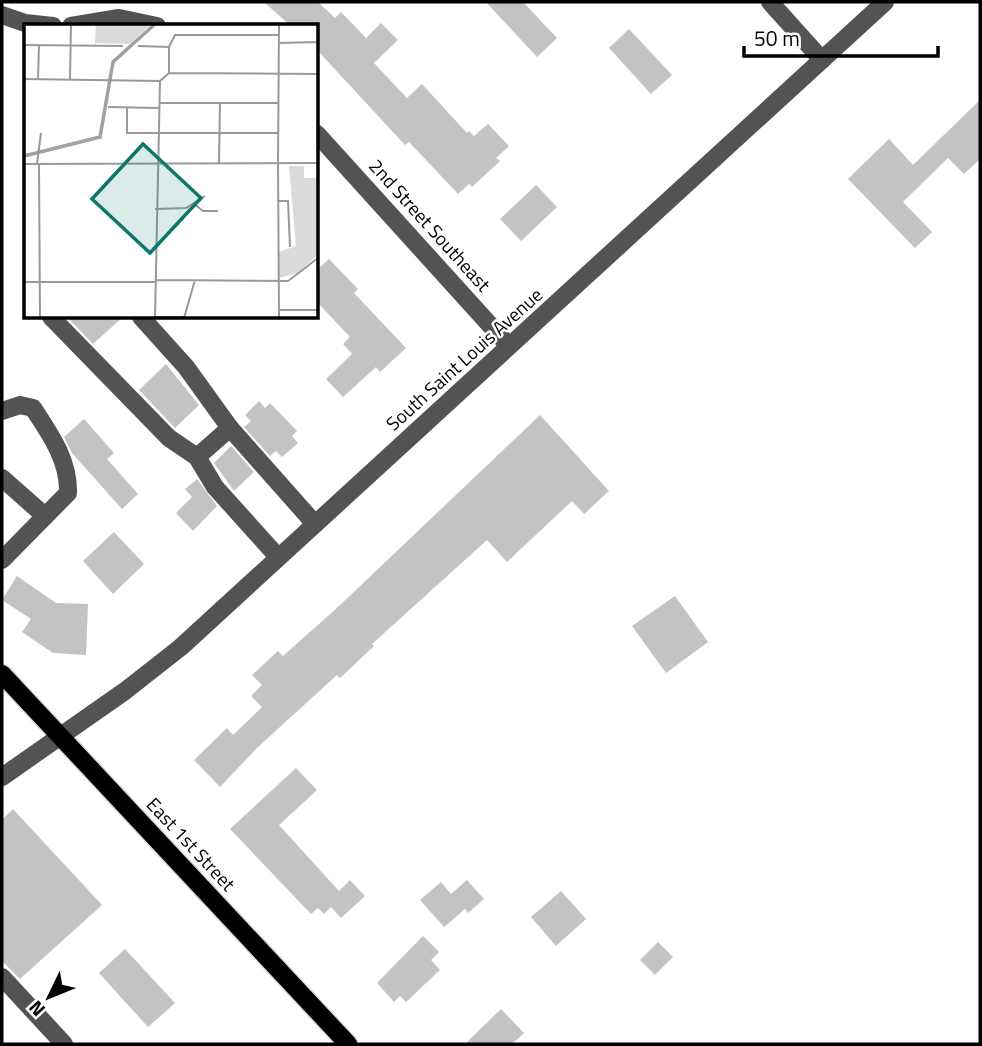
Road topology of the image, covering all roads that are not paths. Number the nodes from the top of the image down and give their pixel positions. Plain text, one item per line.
1 (770, 2) edge
2 (885, 2) edge
3 (119, 10) edge
4 (2, 15) edge
5 (34, 24) edge
6 (77, 24) edge
7 (152, 24) edge
8 (822, 60) junction
9 (318, 135) edge
10 (52, 318) edge
11 (142, 318) edge
12 (503, 351) junction
13 (2, 411) edge
14 (230, 428) junction
15 (197, 457) junction
16 (2, 478) edge
17 (45, 516) junction
18 (315, 524) junction
19 (278, 557) junction
20 (2, 561) edge
21 (2, 674) edge
22 (61, 735) junction
23 (2, 777) edge
24 (2, 977) edge
25 (64, 1044) edge
26 (348, 1044) edge

1 - 8 street
2 - 8 street, South Saint Louis Avenue
3 - 6 street
3 - 7 street
4 - 5 street
8 - 12 street, South Saint Louis Avenue
9 - 12 street, 2nd Street Southeast
10 - 15 street
11 - 14 street
12 - 18 street, South Saint Louis Avenue
13 - 17 street
14 - 15 street
14 - 18 street
15 - 19 street
16 - 17 street
17 - 20 street
18 - 19 street, South Saint Louis Avenue
19 - 22 street, South Saint Louis Avenue
21 - 22 main road, East 1st Street
22 - 23 street, South Saint Louis Avenue
22 - 26 main road, East 1st Street
24 - 25 street

